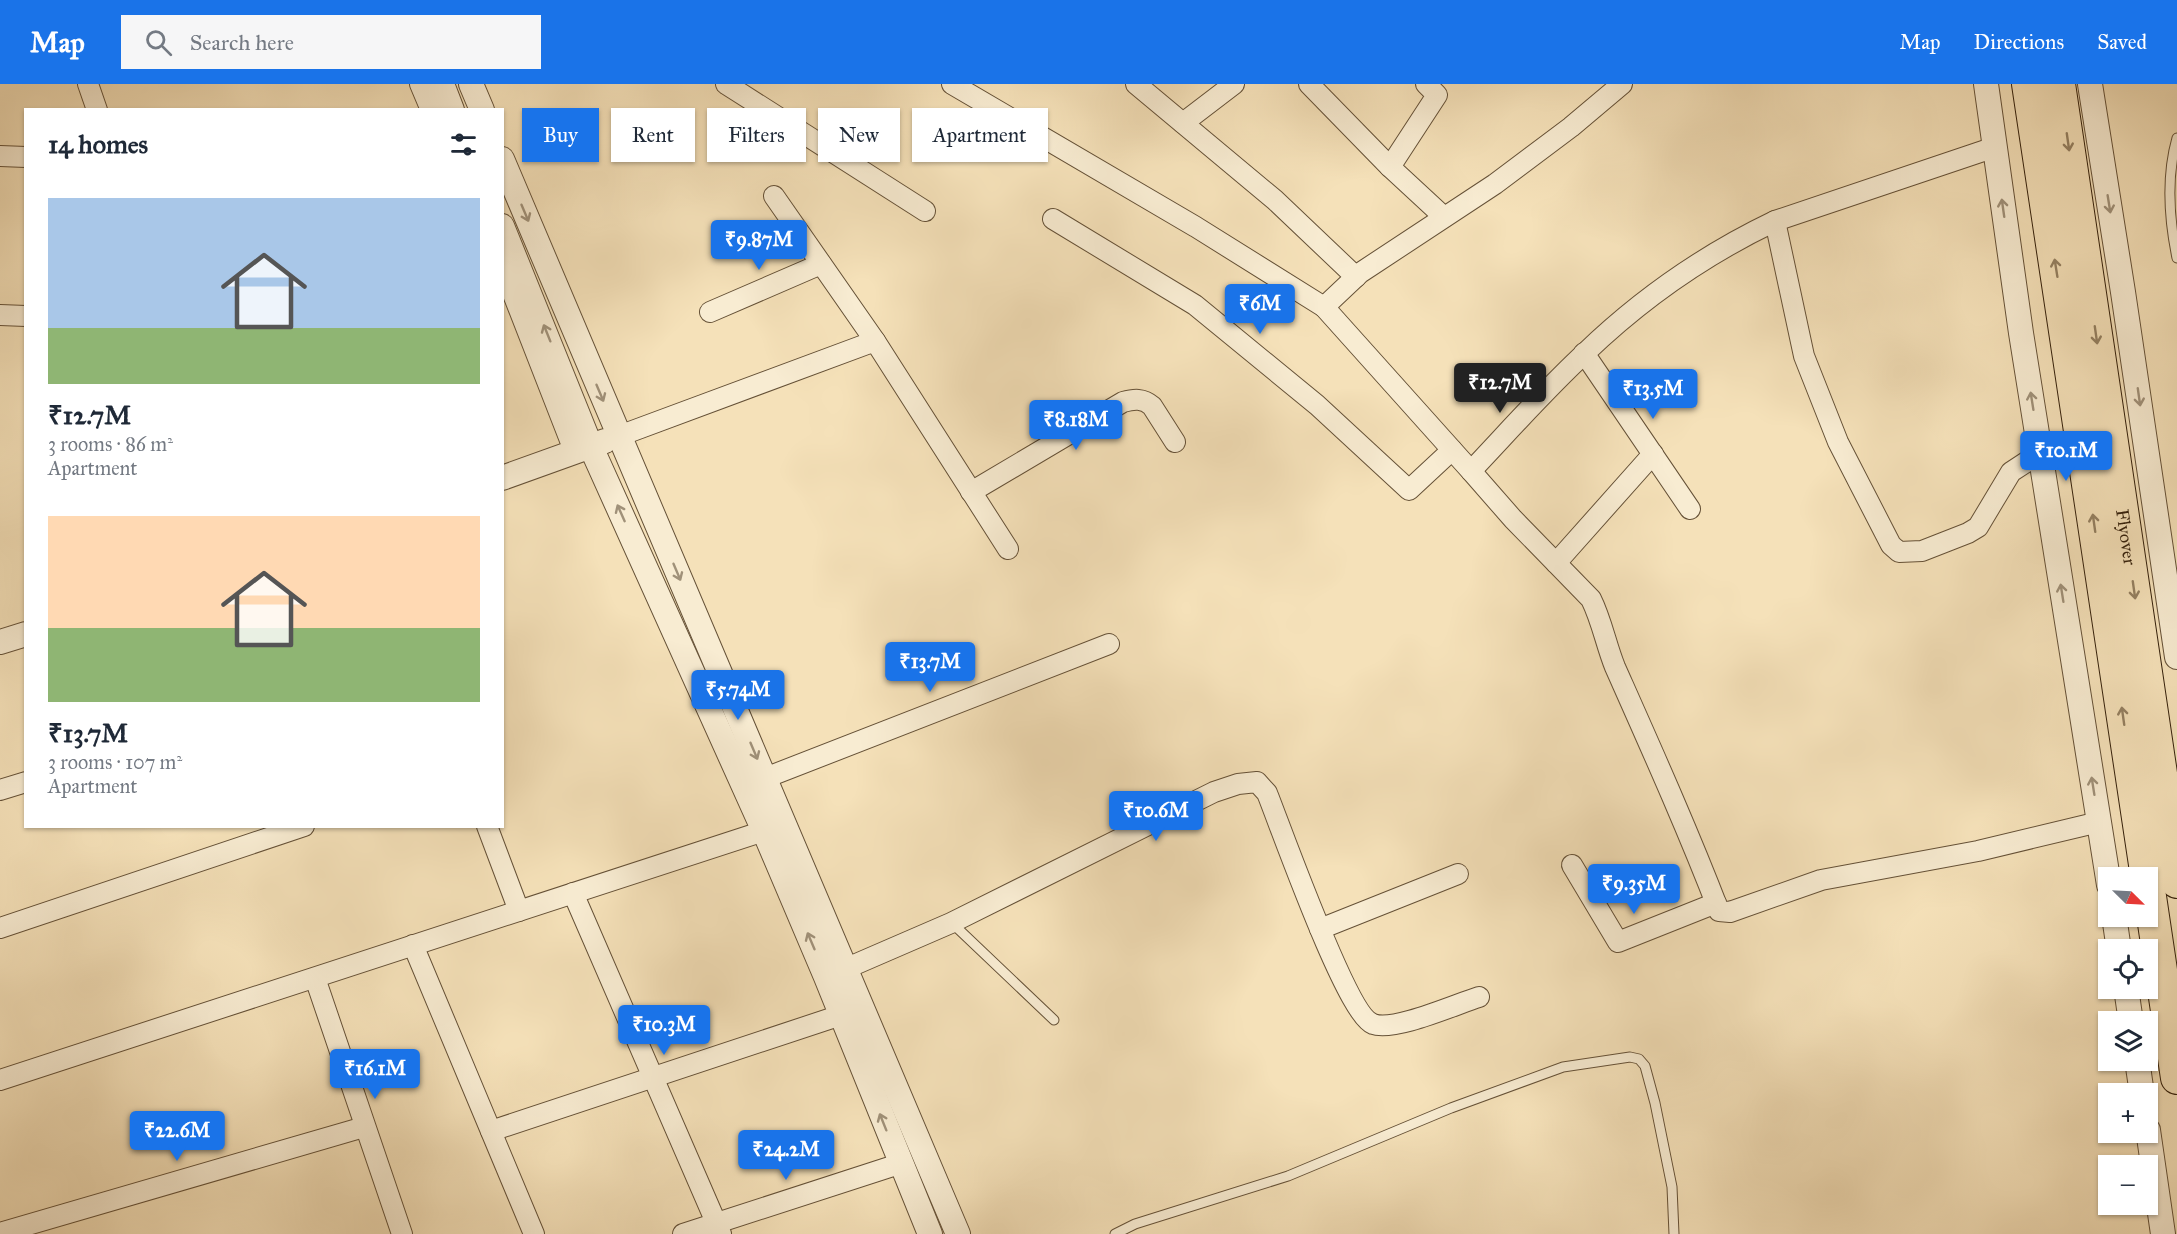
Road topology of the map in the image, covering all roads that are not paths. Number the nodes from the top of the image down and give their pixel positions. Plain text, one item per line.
1 (88, 84) edge
2 (420, 84) edge
3 (442, 84) edge
4 (471, 84) edge
5 (726, 84) edge
6 (952, 84) edge
7 (1136, 84) edge
8 (1234, 84) edge
9 (1310, 84) edge
10 (1426, 84) edge
11 (1622, 84) edge
12 (1986, 84) edge
13 (2028, 84) edge
14 (2059, 84) edge
15 (2090, 84) edge
16 (96, 108) edge
17 (430, 108) edge
18 (451, 108) edge
19 (481, 108) edge
20 (1183, 123) junction
21 (2177, 138) edge
22 (1995, 147) junction
23 (0, 156) edge
24 (24, 157) edge
25 (504, 164) edge
26 (1390, 167) junction
27 (774, 196) dead end
28 (925, 211) dead end
29 (1444, 217) junction
30 (1053, 219) dead end
31 (1775, 221) junction
32 (504, 232) edge
33 (2177, 258) edge
34 (822, 264) junction
35 (504, 271) edge
36 (1356, 277) junction
37 (1324, 307) junction
38 (710, 312) dead end
39 (0, 315) edge
40 (24, 316) edge
41 (875, 341) junction
42 (1584, 353) junction
43 (619, 436) junction
44 (1174, 442) dead end
45 (583, 450) junction
46 (1452, 450) junction
47 (2040, 453) junction
48 (1653, 454) junction
49 (1471, 471) junction
50 (504, 477) edge
51 (971, 492) junction
52 (1690, 509) dead end
53 (1008, 549) dead end
54 (1556, 563) junction
55 (24, 635) edge
56 (0, 642) edge
57 (1109, 644) dead end
58 (2177, 657) edge
59 (765, 778) junction
60 (24, 783) edge
61 (0, 790) edge
62 (2099, 822) junction
63 (298, 828) edge
64 (488, 828) edge
65 (764, 831) junction
66 (1572, 865) dead end
67 (2106, 867) edge
68 (2145, 867) edge
69 (1458, 874) dead end
70 (2177, 882) edge
71 (573, 893) junction
72 (1716, 903) junction
73 (519, 911) junction
74 (951, 923) junction
75 (2155, 927) edge
76 (0, 928) edge
77 (1320, 929) junction
78 (413, 945) junction
79 (847, 968) junction
80 (315, 978) junction
81 (1479, 997) dead end
82 (841, 1016) junction
83 (1054, 1020) dead end
84 (652, 1076) junction
85 (2177, 1078) edge
86 (0, 1080) edge
87 (364, 1127) junction
88 (491, 1131) junction
89 (2150, 1143) edge
90 (899, 1164) junction
91 (719, 1229) edge
92 (0, 1233) edge
93 (402, 1234) edge
94 (534, 1234) edge
95 (683, 1234) edge
96 (930, 1234) edge
97 (958, 1234) edge
98 (1115, 1234) edge
99 (1674, 1234) edge
100 (2163, 1234) edge

1 - 16 street
2 - 17 street
3 - 18 street
4 - 19 street
5 - 28 street
6 - 37 street
7 - 20 street
8 - 20 street
9 - 26 street
10 - 26 street
11 - 29 street
12 - 22 street
68 -> 13 highway, Flyover
14 -> 70 highway, Flyover
15 -> 58 street
20 - 36 street
21 - 33 lane
22 - 31 street
47 -> 22 street
23 - 24 street
25 -> 43 street
26 - 29 street
27 - 34 street
29 - 36 street
30 - 46 street
31 - 42 street
31 - 47 street
45 -> 32 street
34 - 38 street
34 - 41 street
35 - 45 street
36 - 37 street
37 - 46 street
39 - 40 street
41 - 43 street
41 - 51 street
42 - 48 street
42 - 49 street
43 - 45 street
43 -> 59 street
44 - 51 street
45 - 50 street
65 -> 45 street
46 - 49 street
62 -> 47 street
48 - 52 street
48 - 54 street
49 - 54 street
51 - 53 street
54 - 72 street
55 - 56 street
57 - 59 street
59 - 79 street
60 - 61 street
62 - 67 street
62 - 72 street
63 - 76 street
64 - 73 street
65 - 71 street
82 -> 65 street
66 - 72 street
69 - 77 street
71 - 73 street
71 - 84 street
73 - 78 street
74 - 77 street
74 - 79 street
74 - 83 lane
75 - 85 highway
77 - 81 street
78 - 80 street
78 - 88 street
79 - 97 street
80 - 86 street
80 - 87 street
82 - 84 street
90 -> 82 street
84 - 88 street
84 - 91 street
87 - 92 street
87 - 93 street
88 - 94 street
89 - 100 street
90 - 91 street
90 - 96 street
91 - 95 street
98 - 99 lane

